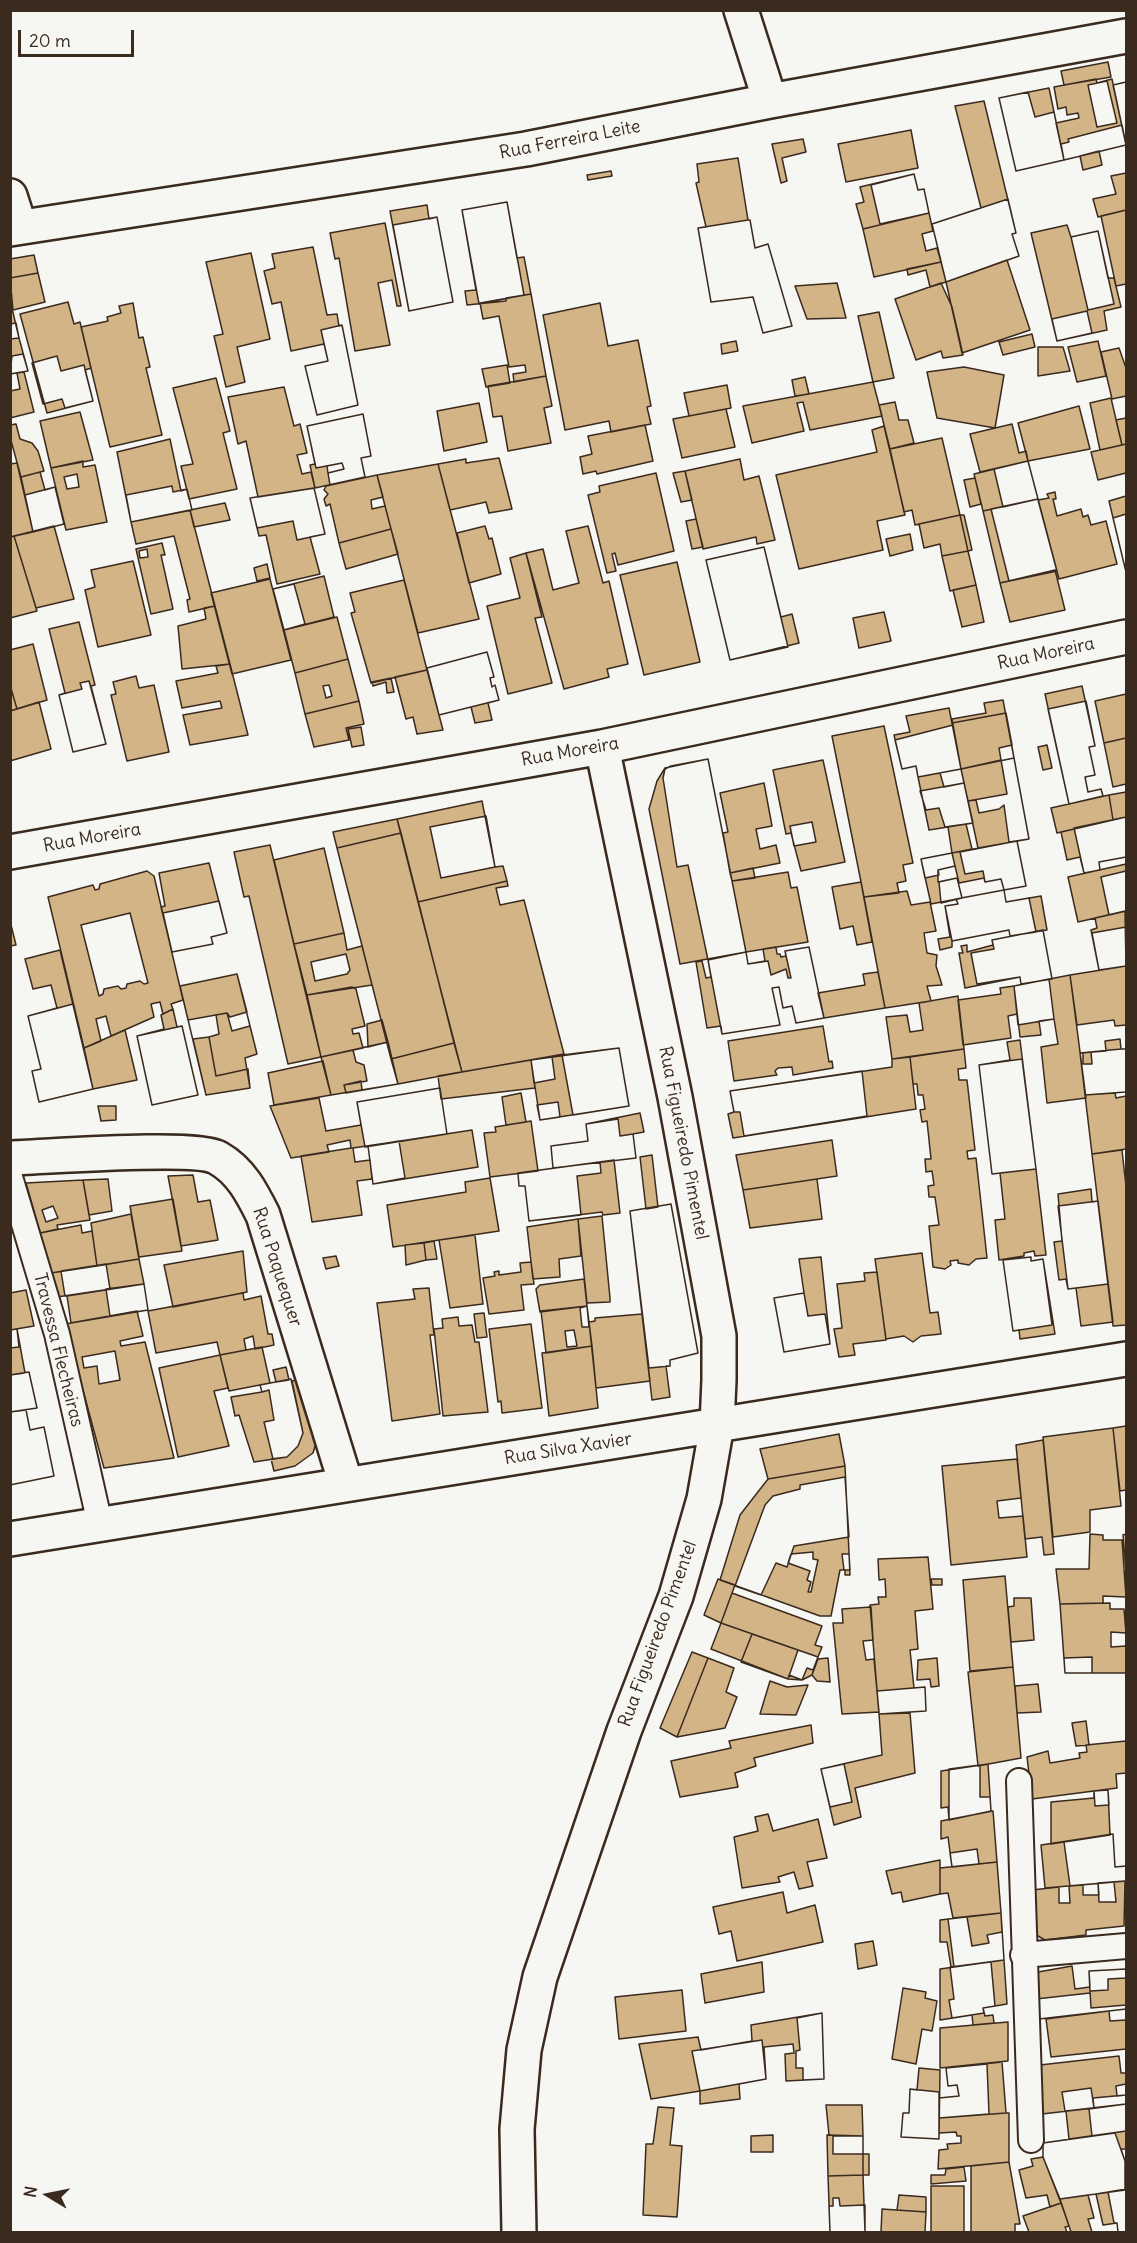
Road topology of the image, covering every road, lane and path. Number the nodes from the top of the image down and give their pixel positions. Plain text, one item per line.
1 (741, 10) edge
2 (1126, 36) edge
3 (770, 101) junction
4 (10, 196) edge
5 (15, 228) edge
6 (1126, 637) edge
7 (602, 747) junction
8 (10, 852) edge
9 (10, 1158) edge
10 (10, 1176) edge
11 (1126, 1359) edge
12 (717, 1425) junction
13 (345, 1484) junction
14 (100, 1524) junction
15 (10, 1539) edge
16 (1019, 1781) dead end
17 (1126, 1946) edge
18 (1023, 1955) junction
19 (1031, 2140) dead end
20 (519, 2232) edge

1 - 3 street
2 - 3 street, Rua Ferreira Leite
3 - 5 street, Rua Ferreira Leite
4 - 5 street
6 - 7 street, Rua Moreira
7 - 8 street, Rua Moreira
7 - 12 street, Rua Figueiredo Pimentel
9 - 13 street, Rua Paquequer
10 - 14 lane, Travessa Flecheiras
11 - 12 street, Rua Silva Xavier
12 - 13 street, Rua Silva Xavier
12 - 20 street, Rua Figueiredo Pimentel
13 - 14 street, Rua Silva Xavier
14 - 15 street, Rua Silva Xavier
16 - 18 lane
17 - 18 lane
18 - 19 lane

